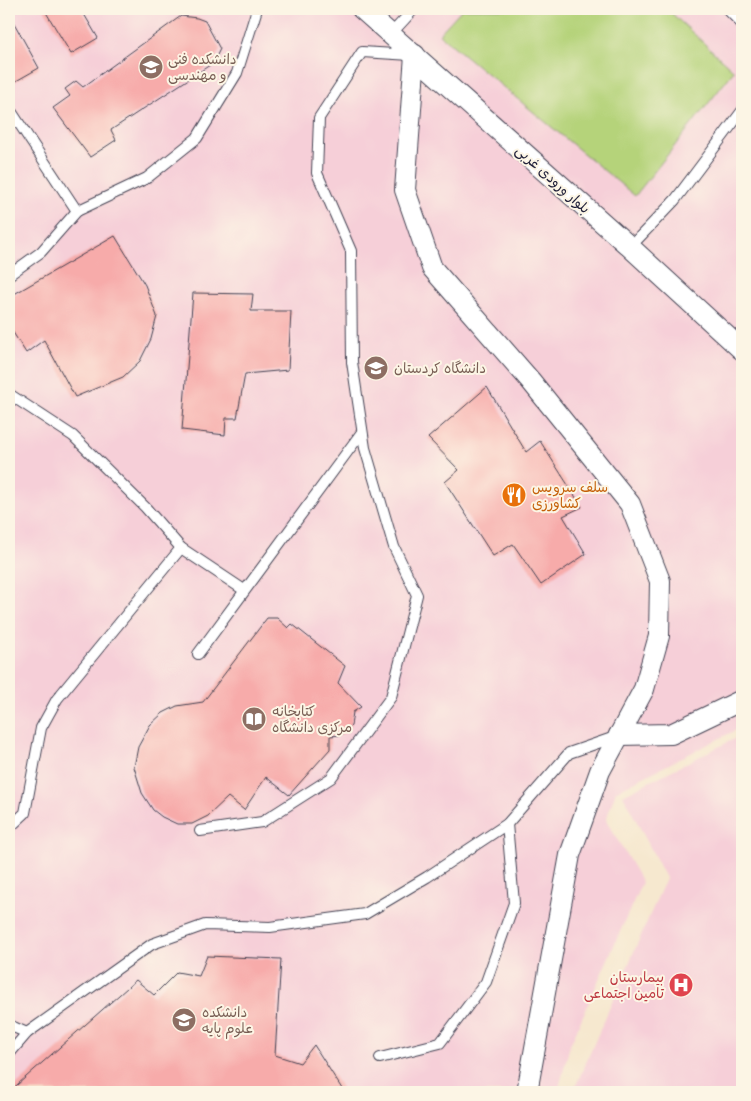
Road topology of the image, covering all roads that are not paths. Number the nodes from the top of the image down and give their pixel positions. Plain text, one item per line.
1 (257, 9) edge
2 (362, 9) edge
3 (414, 9) edge
4 (727, 9) edge
5 (742, 24) edge
6 (391, 34) junction
7 (415, 55) junction
8 (9, 108) edge
9 (742, 111) edge
10 (77, 211) junction
11 (630, 247) junction
12 (9, 275) edge
13 (742, 350) edge
14 (9, 394) edge
15 (362, 432) junction
16 (181, 548) junction
17 (244, 590) junction
18 (198, 654) dead end
19 (742, 700) edge
20 (619, 736) junction
21 (507, 824) junction
22 (9, 828) edge
23 (200, 831) dead end
24 (9, 1025) edge
25 (27, 1033) junction
26 (9, 1054) edge
27 (380, 1058) dead end
28 (527, 1092) edge

1 - 10 lane
2 - 6 street, بلوار ورودی غربی
3 - 6 lane
4 - 5 lane
6 - 7 street, بلوار ورودی غربی
7 - 11 street, بلوار ورودی غربی
7 - 15 lane
7 - 20 street
8 - 10 lane
9 - 11 lane
10 - 12 lane
11 - 13 street, بلوار ورودی غربی
14 - 16 lane
15 - 17 lane
15 - 23 lane
16 - 17 lane
16 - 22 lane
17 - 18 lane
19 - 20 street
20 - 21 lane
20 - 28 street
21 - 25 lane
21 - 27 lane
24 - 25 lane
25 - 26 lane

